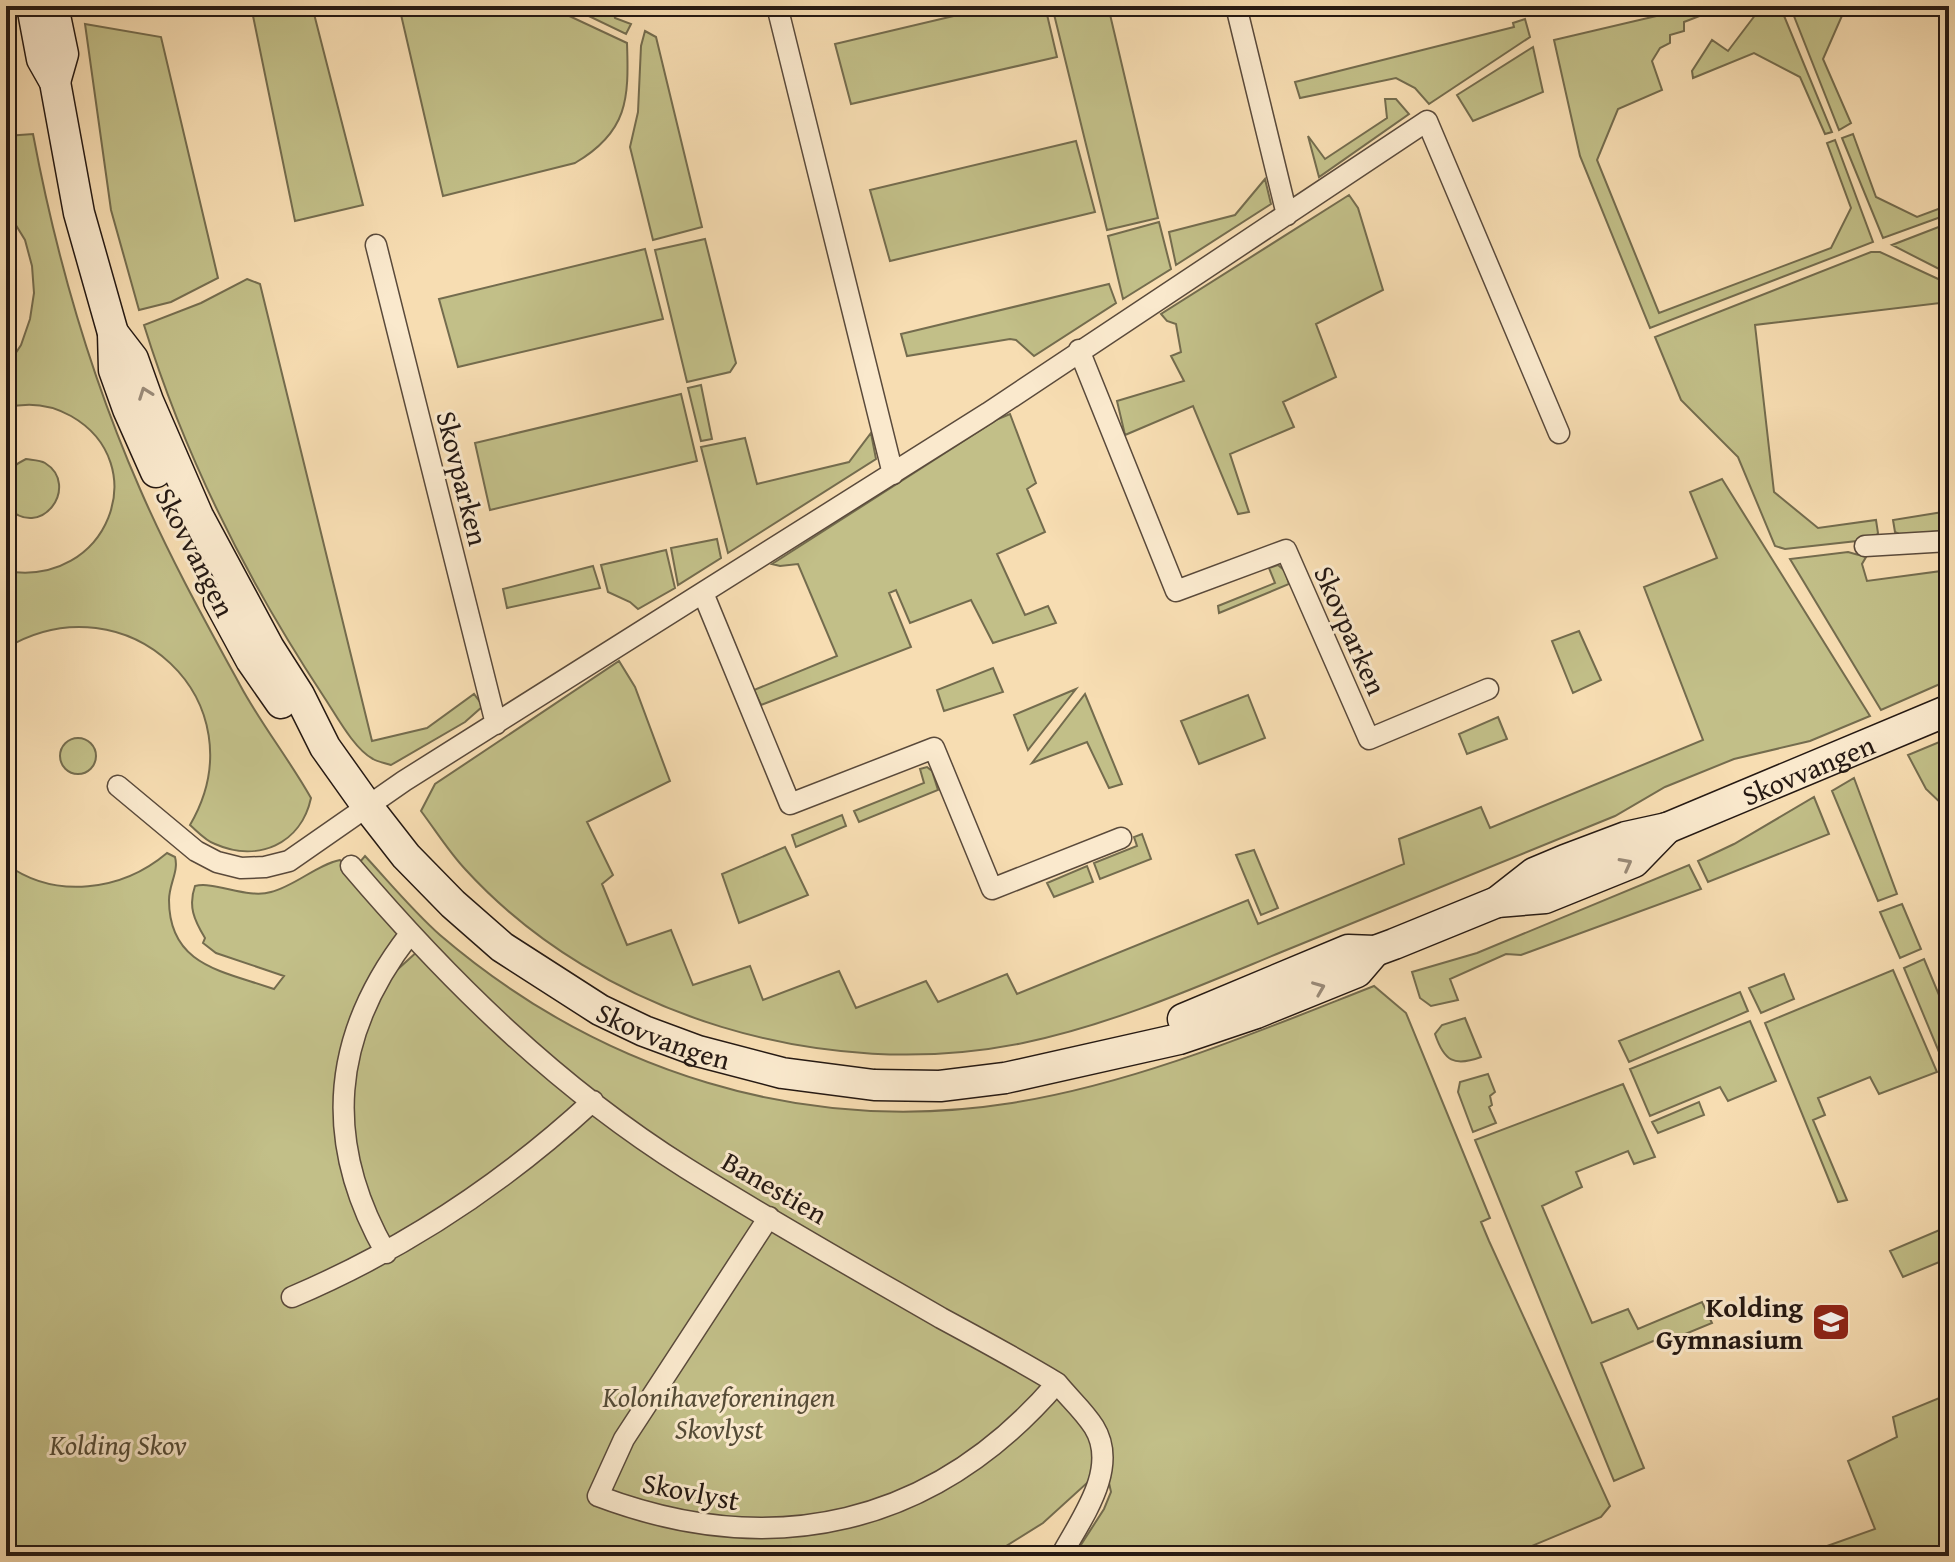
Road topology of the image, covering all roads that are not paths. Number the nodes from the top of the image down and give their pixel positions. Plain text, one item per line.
1 (32, 6) edge
2 (53, 6) edge
3 (777, 6) edge
4 (1236, 6) edge
5 (55, 82) junction
6 (1287, 215) junction
7 (376, 245) dead end
8 (1079, 350) junction
9 (1559, 433) dead end
10 (893, 474) junction
11 (1949, 541) edge
12 (1865, 546) dead end
13 (703, 593) junction
14 (1488, 689) dead end
15 (1949, 710) edge
16 (496, 724) junction
17 (118, 786) dead end
18 (367, 806) junction
19 (1121, 838) dead end
20 (351, 866) dead end
21 (409, 935) junction
22 (593, 1101) junction
23 (769, 1217) junction
24 (386, 1253) junction
25 (292, 1297) dead end
26 (1057, 1383) junction
27 (1061, 1556) edge

1 - 5 street, Skovvangen
2 - 5 street, Skovvangen
3 - 10 street
4 - 6 street
5 - 18 street, Skovvangen
6 - 8 street
6 - 9 street
7 - 16 street, Skovparken
8 - 10 street
8 - 14 street, Skovparken
10 - 13 street
11 - 12 street
13 - 16 street
13 - 19 street
15 - 18 street, Skovvangen
16 - 18 street
17 - 18 street
20 - 21 street, Banestien
21 - 22 street, Banestien
21 - 24 street
22 - 23 street, Banestien
22 - 24 street
23 - 26 street, Banestien
23 - 26 street, Skovlyst
24 - 25 street
26 - 27 street, Banestien

